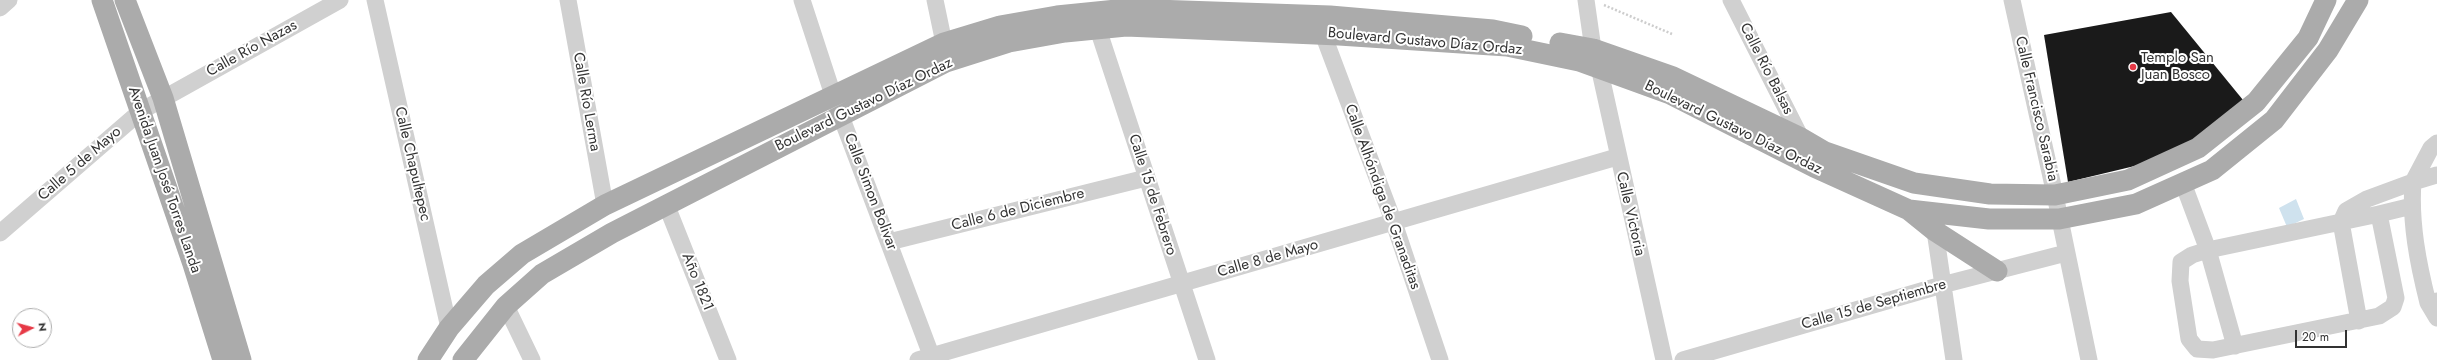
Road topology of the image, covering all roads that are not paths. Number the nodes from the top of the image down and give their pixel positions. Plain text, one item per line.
1 (10, 0) edge
2 (102, 0) edge
3 (125, 0) edge
4 (340, 0) edge
5 (375, 0) edge
6 (568, 0) edge
7 (802, 0) edge
8 (935, 0) edge
9 (1731, 0) edge
10 (2012, 0) edge
11 (2326, 0) edge
12 (2358, 0) edge
13 (1593, 2) edge
14 (0, 8) edge
15 (1103, 13) edge
16 (1323, 34) junction
17 (944, 43) junction
18 (1596, 58) junction
19 (833, 95) junction
20 (163, 98) junction
21 (141, 111) junction
22 (841, 115) junction
23 (1801, 138) junction
24 (2437, 143) edge
25 (1617, 157) junction
26 (2437, 175) edge
27 (1146, 178) junction
28 (2414, 182) junction
29 (2184, 183) junction
30 (2055, 195) junction
31 (666, 204) junction
32 (604, 205) junction
33 (2412, 206) junction
34 (1909, 210) junction
35 (2380, 214) junction
36 (2059, 219) junction
37 (1394, 222) junction
38 (2341, 222) junction
39 (1935, 231) junction
40 (0, 233) edge
41 (889, 242) junction
42 (2208, 250) junction
43 (2066, 253) junction
44 (1997, 271) junction
45 (1182, 285) junction
46 (1942, 285) junction
47 (2432, 302) edge
48 (506, 306) junction
49 (2437, 318) edge
50 (2359, 321) junction
51 (449, 328) junction
52 (2235, 346) junction
53 (927, 359) edge
54 (223, 360) edge
55 (241, 360) edge
56 (428, 360) edge
57 (463, 360) edge
58 (532, 360) edge
59 (728, 360) edge
60 (1207, 360) edge
61 (1440, 360) edge
62 (1664, 360) edge
63 (1682, 360) edge
64 (1954, 360) edge
65 (2089, 360) edge

1 - 14 street
2 - 21 main road, Avenida Juan José Torres Landa
3 - 20 main road, Avenida Juan José Torres Landa
4 - 20 street, Calle Río Nazas
5 - 51 street, Calle Chapultepec
6 - 32 street, Calle Río Lerma
7 - 19 street, Calle Simon Bolivar
8 - 17 street
9 - 23 street, Calle Río Balsas
10 - 30 street, Calle Francisco Sarabia
11 - 30 main road, Boulevard Gustavo Díaz Ordaz
12 - 29 main road, Boulevard Gustavo Díaz Ordaz
13 - 18 street, Calle Victoria
15 - 16 main road, Boulevard Gustavo Díaz Ordaz
15 - 17 main road, Boulevard Gustavo Díaz Ordaz
15 - 18 main road, Boulevard Gustavo Díaz Ordaz
15 - 22 main road, Boulevard Gustavo Díaz Ordaz
15 - 27 street, Calle 15 de Febrero
16 - 18 main road, Boulevard Gustavo Díaz Ordaz
16 - 37 street, Calle Alhóndiga de Granaditas
17 - 19 main road, Boulevard Gustavo Díaz Ordaz
18 - 23 main road, Boulevard Gustavo Díaz Ordaz
18 - 25 street, Calle Victoria
18 - 34 main road, Boulevard Gustavo Díaz Ordaz
19 - 22 street, Calle Simon Bolivar
19 - 32 main road, Boulevard Gustavo Díaz Ordaz
20 - 21 street, Calle 5 de Mayo
20 - 55 main road, Avenida Juan José Torres Landa
21 - 40 street, Calle 5 de Mayo
21 - 54 main road, Avenida Juan José Torres Landa
22 - 31 main road, Boulevard Gustavo Díaz Ordaz
22 - 41 street, Calle Simon Bolivar
23 - 30 main road, Boulevard Gustavo Díaz Ordaz
24 - 28 street
25 - 37 street, Calle 8 de Mayo
25 - 62 street, Calle Victoria
26 - 28 street
27 - 41 street, Calle 6 de Diciembre
27 - 45 street, Calle 15 de Febrero
28 - 33 street
28 - 38 street
29 - 36 main road, Boulevard Gustavo Díaz Ordaz
29 - 42 street
30 - 36 street, Calle Francisco Sarabia
31 - 48 main road, Boulevard Gustavo Díaz Ordaz
31 - 59 street, Año 1821
32 - 51 main road, Boulevard Gustavo Díaz Ordaz
33 - 35 street
33 - 47 street
34 - 36 main road, Boulevard Gustavo Díaz Ordaz
34 - 39 main road
35 - 38 street
35 - 50 street
36 - 43 street, Calle Francisco Sarabia
37 - 45 street, Calle 8 de Mayo
37 - 61 street, Calle Alhóndiga de Granaditas
38 - 42 street
38 - 50 street
39 - 44 main road
39 - 46 street
41 - 53 street, Calle Simon Bolivar
42 - 52 street
42 - 52 street
43 - 44 street, Calle 15 de Septiembre
43 - 65 street, Calle Francisco Sarabia
44 - 46 street, Calle 15 de Septiembre
45 - 53 street, Calle 8 de Mayo
45 - 60 street, Calle 15 de Febrero
46 - 63 street, Calle 15 de Septiembre
46 - 64 street
47 - 49 street
48 - 57 main road, Boulevard Gustavo Díaz Ordaz
48 - 58 street
50 - 52 street
51 - 56 main road, Boulevard Gustavo Díaz Ordaz

